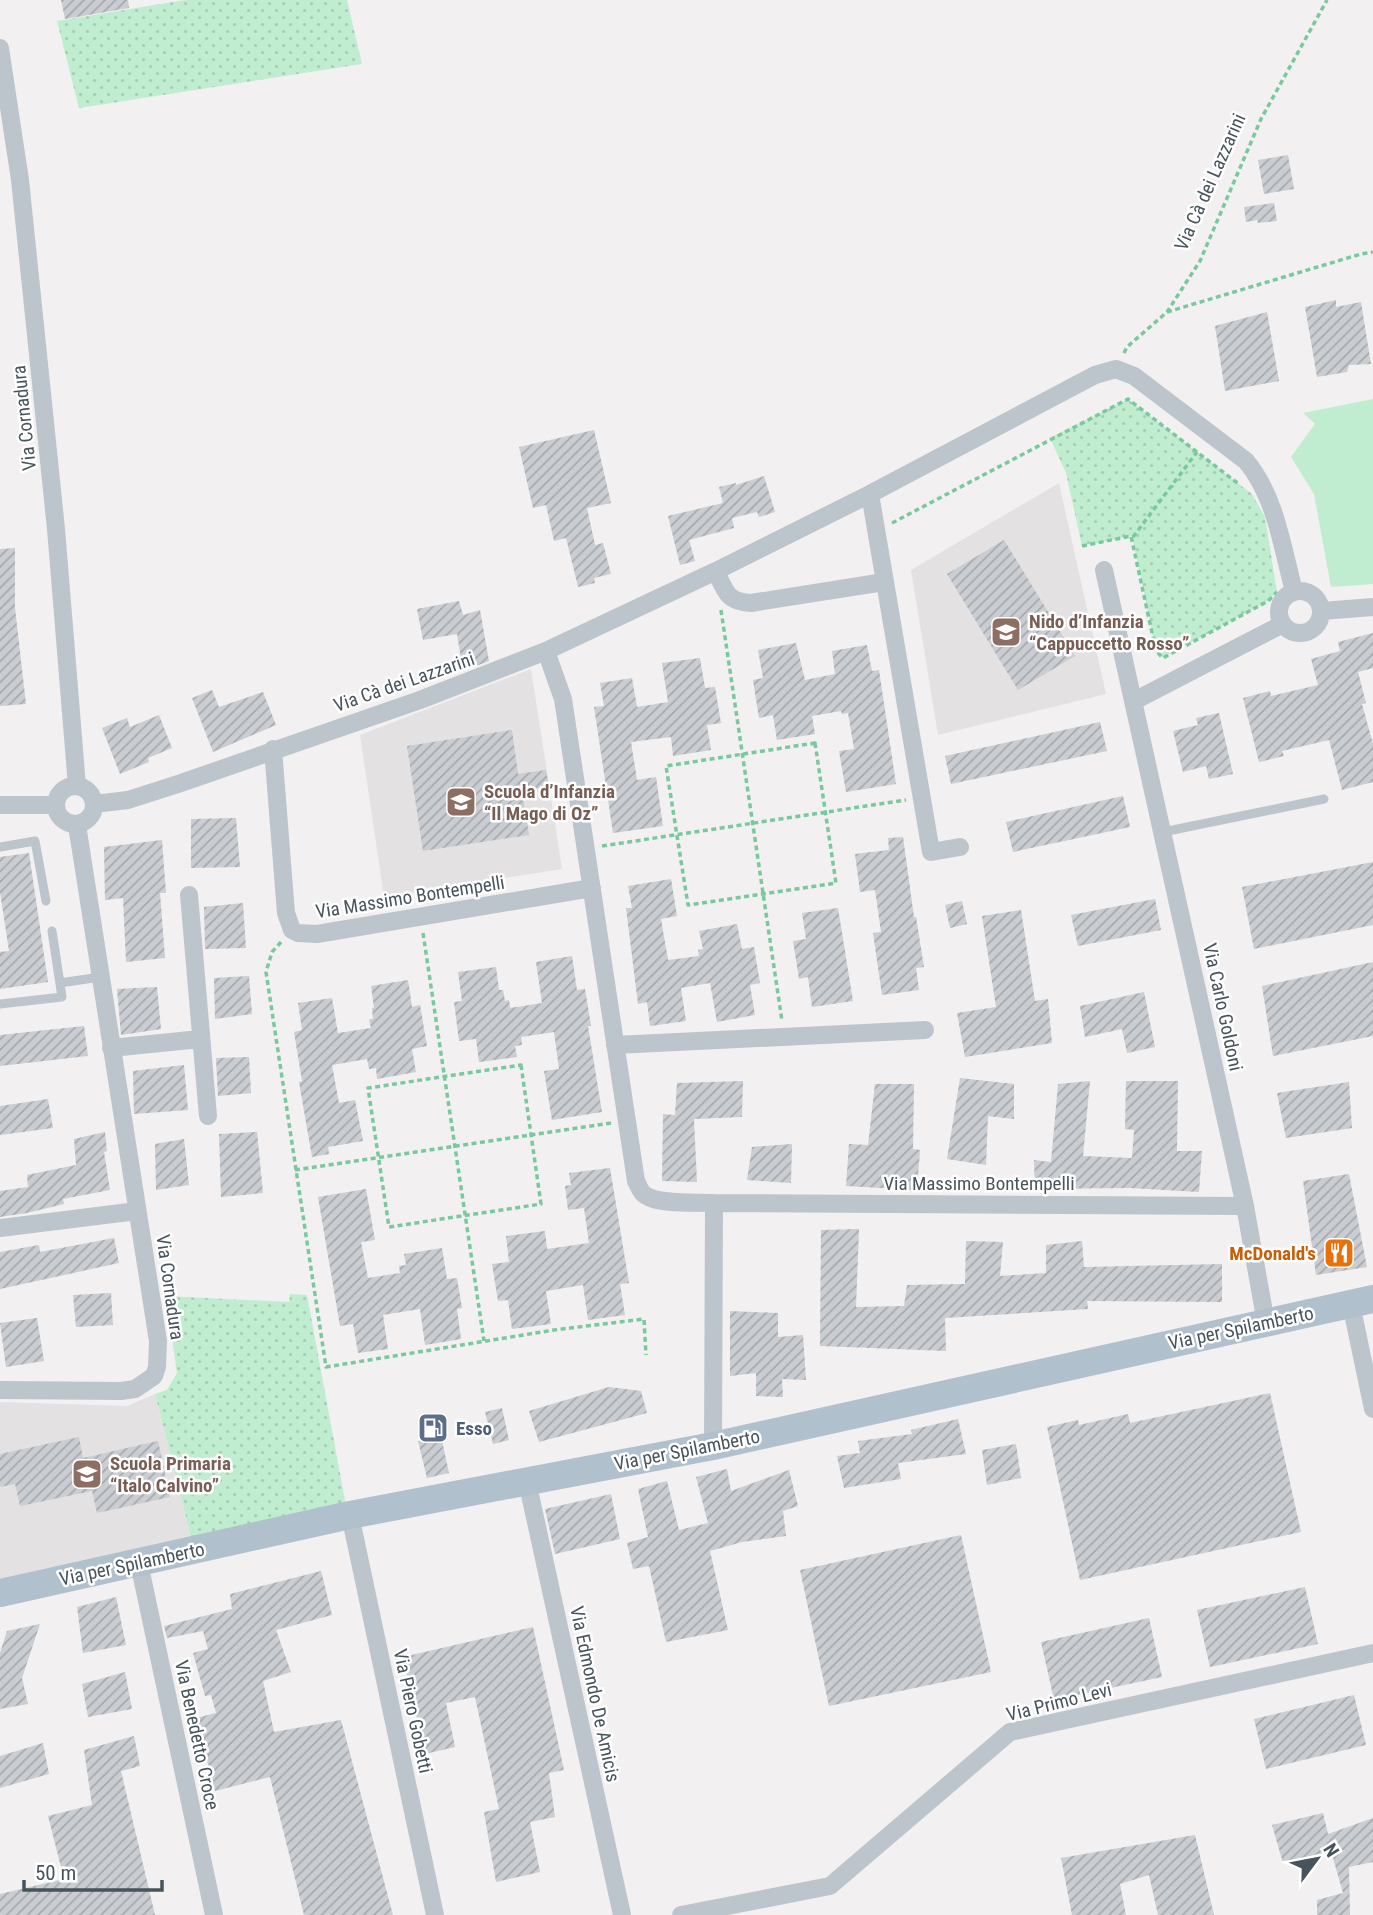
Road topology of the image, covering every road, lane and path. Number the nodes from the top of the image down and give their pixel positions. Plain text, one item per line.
1 (1327, 0) edge
2 (0, 48) edge
3 (1373, 252) edge
4 (1167, 312) junction
5 (1116, 369) junction
6 (1197, 452) junction
7 (1241, 486) dead end
8 (870, 494) junction
9 (876, 532) junction
10 (1132, 538) junction
11 (1082, 546) dead end
12 (1104, 570) dead end
13 (716, 571) junction
14 (1275, 580) dead end
15 (884, 582) junction
16 (1294, 591) junction
17 (730, 598) junction
18 (1373, 607) edge
19 (1321, 611) junction
20 (1283, 624) junction
21 (546, 651) junction
22 (1134, 701) junction
23 (273, 749) junction
24 (741, 754) junction
25 (77, 786) junction
26 (921, 798) junction
27 (1324, 799) dead end
28 (94, 804) junction
29 (0, 805) edge
30 (55, 805) junction
31 (825, 813) junction
32 (752, 824) junction
33 (77, 825) junction
34 (1163, 832) junction
35 (677, 835) junction
36 (0, 847) edge
37 (960, 847) dead end
38 (586, 849) junction
39 (592, 888) junction
40 (763, 894) junction
41 (189, 895) dead end
42 (46, 901) dead end
43 (420, 917) junction
44 (292, 930) junction
45 (52, 931) dead end
46 (100, 977) junction
47 (60, 983) junction
48 (0, 1004) edge
49 (925, 1030) dead end
50 (785, 1037) junction
51 (200, 1039) junction
52 (615, 1045) junction
53 (111, 1048) junction
54 (444, 1077) junction
55 (208, 1116) dead end
56 (627, 1121) junction
57 (531, 1135) junction
58 (455, 1146) junction
59 (379, 1158) junction
60 (295, 1170) junction
61 (714, 1203) junction
62 (1245, 1206) junction
63 (137, 1211) junction
64 (466, 1216) junction
65 (0, 1228) edge
66 (1362, 1302) edge
67 (1266, 1322) junction
68 (484, 1341) junction
69 (646, 1355) dead end
70 (0, 1390) edge
71 (1373, 1409) edge
72 (713, 1446) junction
73 (527, 1481) junction
74 (350, 1516) junction
75 (139, 1563) junction
76 (0, 1593) edge
77 (1373, 1653) edge
78 (214, 1915) edge
79 (435, 1915) edge
80 (622, 1915) edge
81 (681, 1915) edge

1 - 4 path, Via Cà dei Lazzarini
2 - 25 street, Via Cornadura
3 - 4 path
4 - 5 path, Via Cà dei Lazzarini
5 - 8 street, Via Cà dei Lazzarini
5 - 16 street
6 - 7 path
6 - 9 path
6 - 10 path
8 - 9 street
8 - 13 street, Via Cà dei Lazzarini
9 - 15 street
10 - 11 path
10 - 14 path
12 - 22 street, Via Carlo Goldoni
13 - 17 street
13 - 21 street, Via Cà dei Lazzarini
15 - 17 street
15 - 26 street
16 - 19 street
16 - 20 street
17 - 24 path
18 - 19 street
19 - 20 street
20 - 22 street
21 - 23 street, Via Cà dei Lazzarini
21 - 38 street, Via Massimo Bontempelli
22 - 34 street, Via Carlo Goldoni
23 - 28 street, Via Cà dei Lazzarini
23 - 44 street, Via Massimo Bontempelli
24 - 31 path
24 - 32 path
24 - 35 path
25 - 28 street
25 - 30 street
26 - 31 path
26 - 37 street
27 - 34 lane
28 - 33 street
29 - 30 street
30 - 33 street
31 - 32 path
31 - 40 path
32 - 35 path
32 - 40 path
33 - 46 street, Via Cornadura
34 - 62 street, Via Carlo Goldoni
35 - 38 path
35 - 40 path
36 - 42 lane
38 - 39 street, Via Massimo Bontempelli
39 - 43 street, Via Massimo Bontempelli
39 - 52 street, Via Massimo Bontempelli
40 - 50 path
41 - 51 street
43 - 44 street, Via Massimo Bontempelli
43 - 54 path
44 - 60 path
45 - 47 lane
46 - 47 lane
46 - 53 street, Via Cornadura
47 - 48 lane
49 - 50 street
50 - 52 street
51 - 53 street
51 - 55 street
52 - 56 street, Via Massimo Bontempelli
53 - 63 street, Via Cornadura
54 - 57 path
54 - 58 path
54 - 59 path
56 - 57 path
56 - 61 street, Via Massimo Bontempelli
57 - 58 path
57 - 64 path
58 - 59 path
58 - 64 path
59 - 60 path
59 - 64 path
60 - 68 path
61 - 62 street, Via Massimo Bontempelli
61 - 72 street
62 - 67 street, Via Carlo Goldoni
63 - 65 street
63 - 70 street, Via Cornadura
64 - 68 path
66 - 67 main road, Via per Spilamberto
66 - 71 street
67 - 72 main road, Via per Spilamberto
68 - 69 path
72 - 73 main road, Via per Spilamberto
73 - 74 main road, Via per Spilamberto
73 - 80 street, Via Edmondo De Amicis
74 - 75 main road, Via per Spilamberto
74 - 79 street, Via Piero Gobetti
75 - 76 main road, Via per Spilamberto
75 - 78 street, Via Benedetto Croce
77 - 81 street, Via Primo Levi

